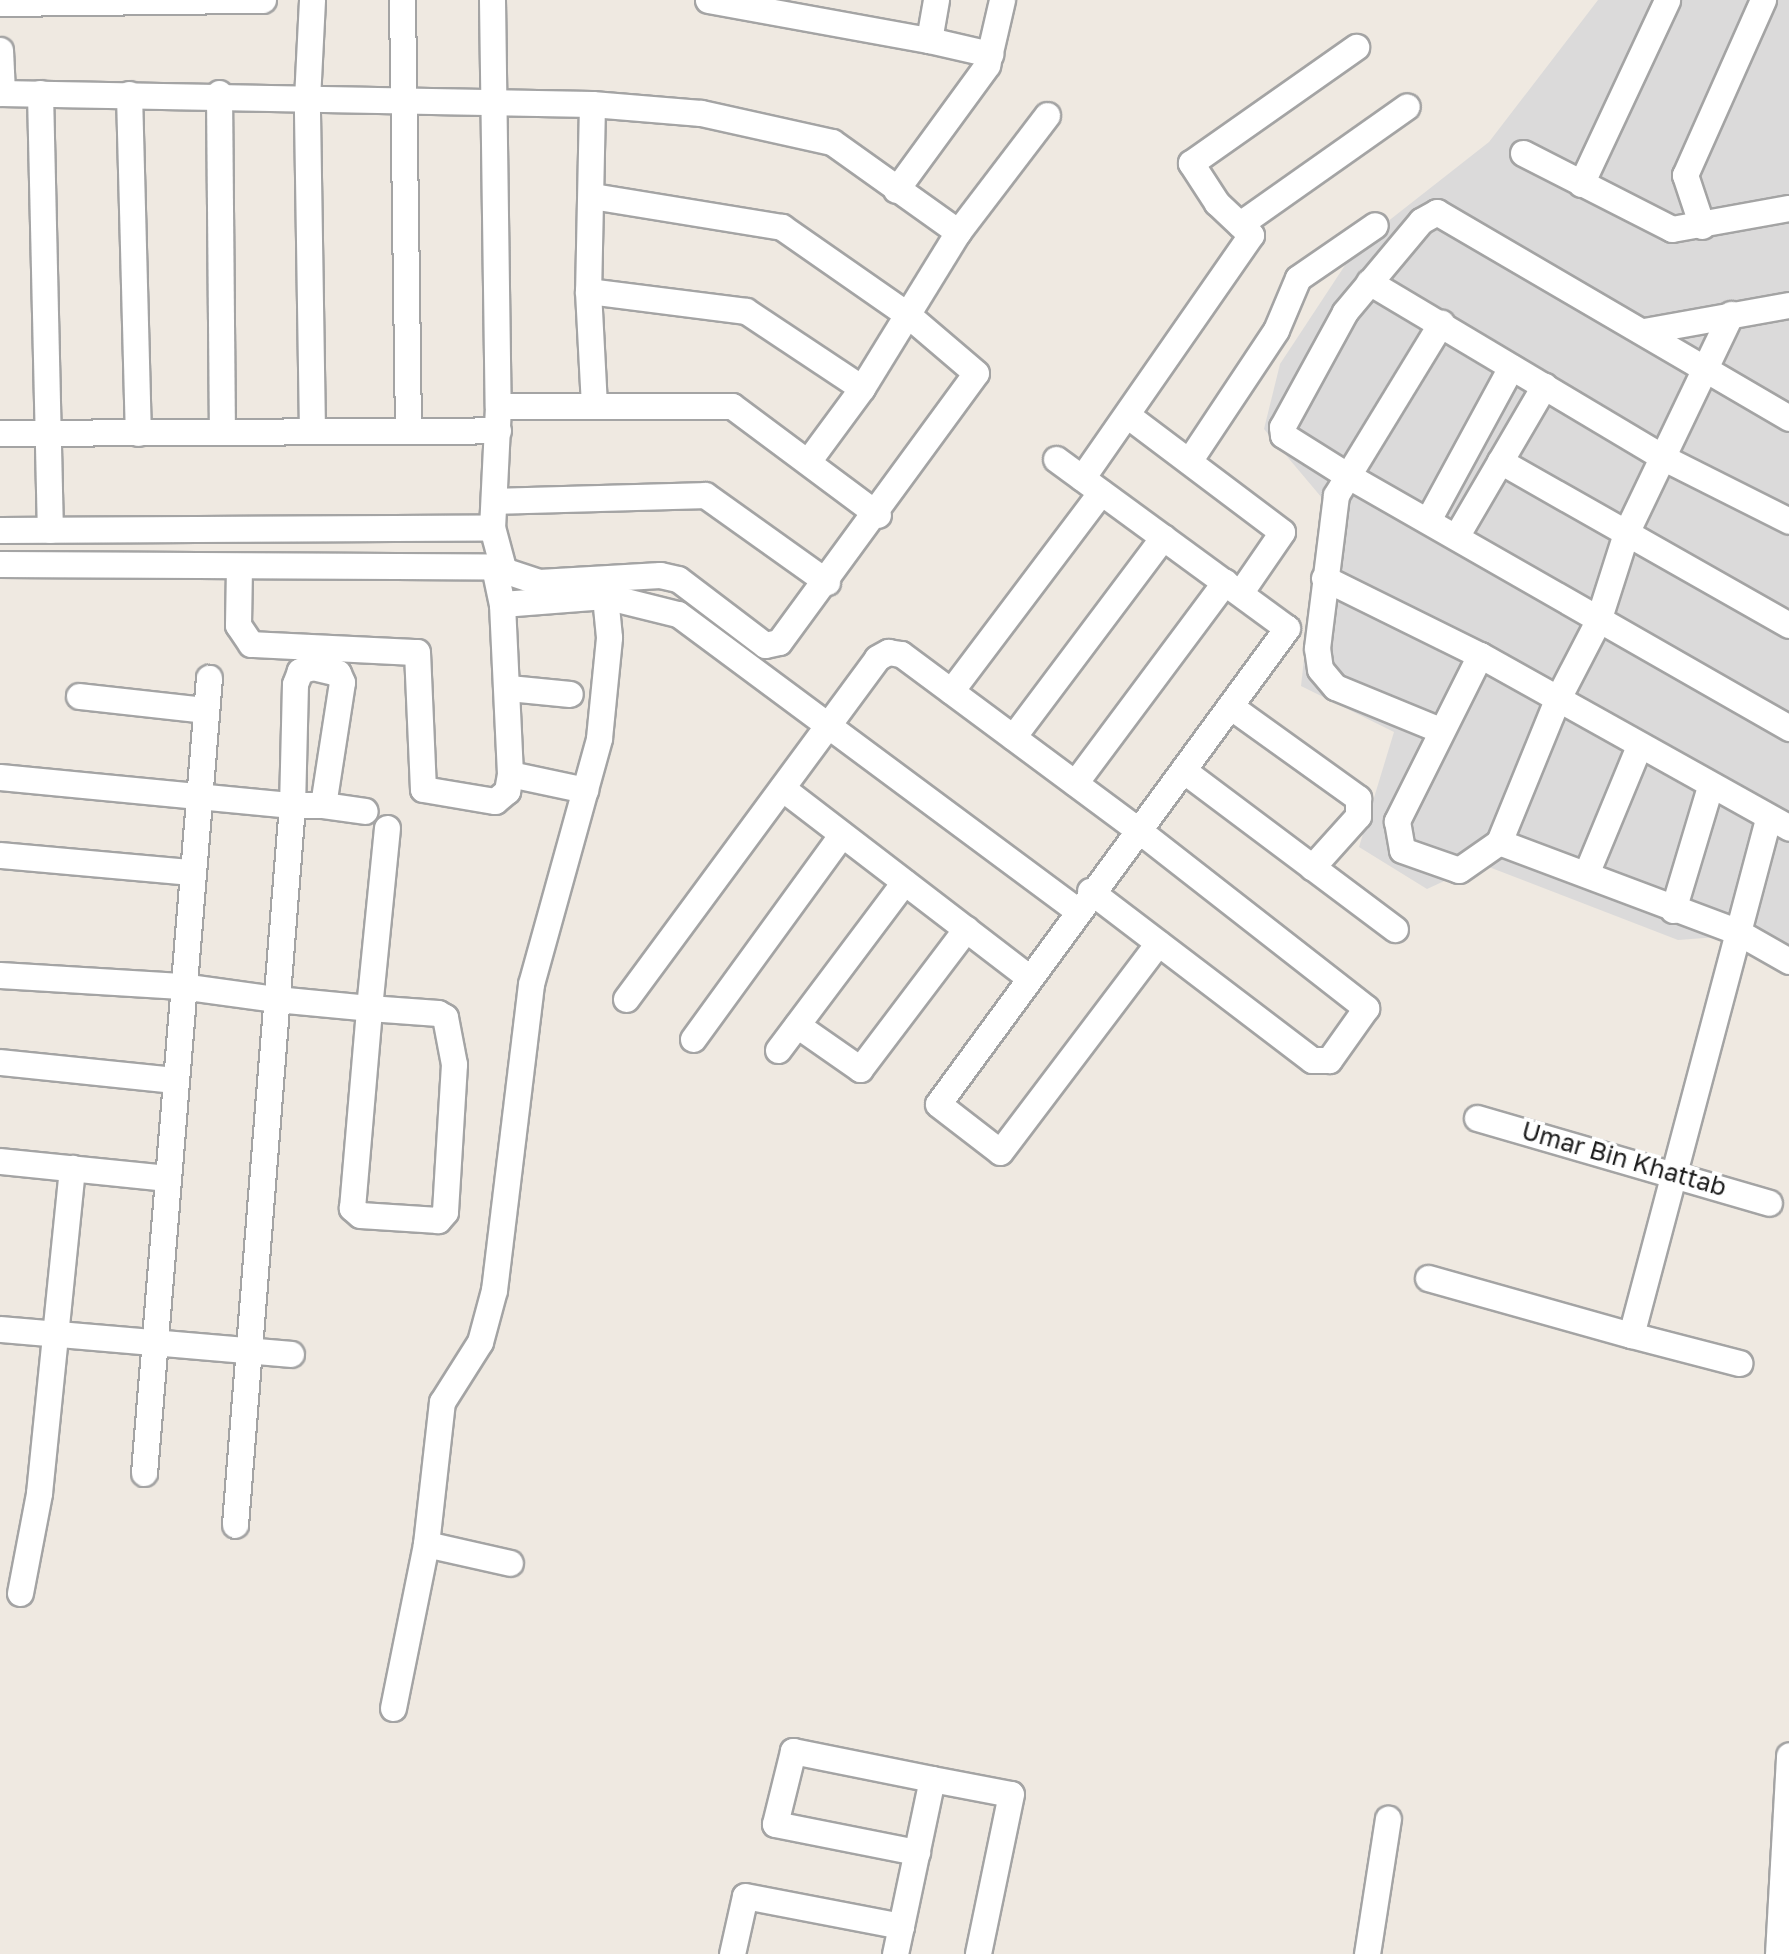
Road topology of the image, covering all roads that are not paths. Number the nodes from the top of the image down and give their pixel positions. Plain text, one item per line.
1 (263, 0) edge
2 (312, 0) edge
3 (402, 0) edge
4 (492, 0) edge
5 (708, 0) edge
6 (936, 0) edge
7 (1002, 0) edge
8 (1667, 0) edge
9 (1763, 0) edge
10 (0, 3) edge
11 (930, 40) junction
12 (1356, 47) dead end
13 (0, 50) edge
14 (990, 54) junction
15 (1, 93) edge
16 (40, 93) junction
17 (129, 94) junction
18 (219, 94) junction
19 (307, 98) junction
20 (405, 100) junction
21 (495, 101) junction
22 (592, 104) junction
23 (1406, 106) dead end
24 (1047, 115) dead end
25 (1522, 153) dead end
26 (1581, 184) junction
27 (896, 190) junction
28 (592, 196) junction
29 (1789, 208) edge
30 (1240, 224) junction
31 (1375, 225) dead end
32 (1702, 226) junction
33 (958, 232) junction
34 (1369, 282) junction
35 (588, 291) junction
36 (1785, 309) edge
37 (1731, 314) junction
38 (908, 315) junction
39 (1441, 323) junction
40 (1644, 331) junction
41 (1511, 367) junction
42 (1709, 370) junction
43 (1544, 386) junction
44 (862, 388) junction
45 (594, 406) junction
46 (1127, 415) junction
47 (498, 418) junction
48 (1789, 418) edge
49 (408, 430) junction
50 (222, 432) junction
51 (312, 432) junction
52 (0, 433) edge
53 (138, 433) junction
54 (50, 434) junction
55 (1662, 458) junction
56 (1056, 459) dead end
57 (809, 460) junction
58 (1188, 461) junction
59 (1500, 461) junction
60 (1345, 474) junction
61 (1091, 485) junction
62 (494, 501) junction
63 (878, 515) junction
64 (1428, 520) junction
65 (1789, 521) edge
66 (492, 528) junction
67 (0, 530) edge
68 (50, 530) junction
69 (1626, 532) junction
70 (1457, 535) junction
71 (1162, 536) junction
72 (0, 564) edge
73 (239, 567) junction
74 (498, 568) junction
75 (1324, 578) junction
76 (827, 582) junction
77 (1232, 588) junction
78 (605, 596) junction
79 (502, 604) junction
80 (1598, 621) junction
81 (1789, 625) edge
82 (1480, 655) junction
83 (209, 678) dead end
84 (509, 688) junction
85 (951, 691) junction
86 (570, 694) dead end
87 (79, 696) dead end
88 (1556, 702) junction
89 (1230, 706) junction
90 (205, 710) junction
91 (830, 723) junction
92 (1789, 728) edge
93 (1440, 730) junction
94 (1013, 737) junction
95 (1639, 746) junction
96 (1183, 770) junction
97 (510, 774) junction
98 (0, 777) edge
99 (1075, 783) junction
100 (1710, 786) junction
101 (782, 788) junction
102 (585, 790) junction
103 (196, 792) junction
104 (292, 805) junction
105 (323, 805) junction
106 (366, 811) dead end
107 (1779, 824) edge
108 (387, 828) dead end
109 (1137, 830) junction
110 (842, 834) junction
111 (1499, 842) junction
112 (0, 855) edge
113 (1312, 867) junction
114 (190, 872) junction
115 (1586, 874) junction
116 (904, 882) junction
117 (1083, 900) junction
118 (1673, 910) junction
119 (966, 930) junction
120 (1395, 930) dead end
121 (1736, 930) junction
122 (1158, 943) junction
123 (1789, 961) edge
124 (0, 976) edge
125 (1030, 978) junction
126 (182, 986) junction
127 (276, 999) junction
128 (626, 999) dead end
129 (369, 1008) junction
130 (796, 1026) junction
131 (693, 1038) dead end
132 (778, 1050) dead end
133 (0, 1062) edge
134 (174, 1080) junction
135 (1477, 1118) dead end
136 (0, 1161) edge
137 (72, 1168) junction
138 (1672, 1172) junction
139 (167, 1178) junction
140 (1769, 1203) dead end
141 (1428, 1278) dead end
142 (0, 1329) edge
143 (54, 1334) junction
144 (1631, 1335) junction
145 (154, 1339) junction
146 (247, 1351) junction
147 (291, 1354) dead end
148 (1739, 1364) dead end
149 (144, 1473) dead end
150 (235, 1525) dead end
151 (426, 1544) junction
152 (510, 1564) dead end
153 (20, 1593) dead end
154 (392, 1708) dead end
155 (1789, 1755) edge
156 (932, 1778) junction
157 (1388, 1820) dead end
158 (916, 1852) junction
159 (901, 1926) junction
160 (732, 1954) edge
161 (895, 1954) edge
162 (978, 1954) edge
163 (1367, 1954) edge
164 (1778, 1954) edge

1 - 10 street
2 - 19 street
3 - 20 street
4 - 21 street
5 - 11 street
6 - 11 street
7 - 14 street
8 - 26 street
9 - 32 street
11 - 14 street
12 - 30 street
13 - 15 street
14 - 27 street
15 - 16 street
16 - 17 street
16 - 54 street
17 - 18 street
17 - 53 street
18 - 19 street
18 - 50 street
19 - 20 street
19 - 51 street
20 - 21 street
20 - 49 street
21 - 22 street
21 - 47 street
22 - 27 street
22 - 28 street
23 - 30 street
24 - 33 street
25 - 26 street
26 - 32 street
27 - 33 street
28 - 35 street
28 - 38 street
29 - 32 street
30 - 46 street
31 - 58 street
33 - 38 street
34 - 39 street
34 - 40 street
34 - 60 street
35 - 44 street
35 - 45 street
36 - 37 street
37 - 40 street
37 - 42 street
38 - 44 street
38 - 63 street
39 - 41 street
39 - 60 street
40 - 42 street
41 - 43 street
41 - 64 street
42 - 48 street
42 - 55 street
43 - 55 street
43 - 59 street
44 - 57 street
45 - 47 street
45 - 57 street
46 - 58 street
46 - 61 street
47 - 49 street
47 - 62 street
49 - 51 street
50 - 51 street
50 - 53 street
52 - 54 street
53 - 54 street
54 - 68 street
55 - 65 street
55 - 69 street
56 - 61 street
57 - 63 street
58 - 77 street
59 - 69 street
59 - 70 street
60 - 64 street
60 - 75 street
61 - 71 street
61 - 85 street
62 - 66 street
62 - 76 street
63 - 76 street
64 - 70 street
66 - 68 street
66 - 74 street
67 - 68 street
69 - 80 street
69 - 81 street
70 - 80 street
71 - 77 street
71 - 94 street
72 - 73 street
73 - 74 street
73 - 97 street
74 - 76 street
74 - 79 street
75 - 82 street
75 - 93 street
77 - 89 street
77 - 99 street
78 - 79 street
78 - 91 street
78 - 102 street
79 - 84 street
80 - 88 street
80 - 92 street
82 - 88 street
82 - 93 street
83 - 90 street
84 - 86 street
84 - 97 street
85 - 91 street
85 - 94 street
87 - 90 street
88 - 95 street
88 - 111 street
89 - 96 street
89 - 113 street
90 - 103 street
91 - 101 street
91 - 117 street
93 - 111 street
94 - 99 street
95 - 100 street
95 - 115 street
96 - 109 street
96 - 113 street
97 - 102 street
98 - 103 street
99 - 109 street
100 - 107 street
100 - 118 street
101 - 110 street
101 - 128 street
102 - 151 street
103 - 104 street
103 - 114 street
104 - 105 street
104 - 105 street
104 - 127 street
105 - 106 street
107 - 121 street
108 - 129 street
109 - 117 street
109 - 122 street
110 - 116 street
110 - 131 street
111 - 115 street
112 - 114 street
113 - 120 street
114 - 126 street
115 - 118 street
116 - 119 street
116 - 130 street
117 - 122 street
117 - 125 street
118 - 121 street
119 - 125 street
119 - 130 street
121 - 123 street
121 - 138 street
122 - 125 street
124 - 126 street
126 - 127 street
126 - 134 street
127 - 129 street
127 - 146 street
129 - 129 street
130 - 132 street
133 - 134 street
134 - 139 street
135 - 138 street, Umar Bin Khattab
136 - 137 street
137 - 139 street
137 - 143 street
138 - 140 street, Umar Bin Khattab
138 - 144 street
139 - 145 street
141 - 144 street
142 - 143 street
143 - 145 street
143 - 153 street
144 - 148 street
145 - 146 street
145 - 149 street
146 - 147 street
146 - 150 street
151 - 152 street
151 - 154 street
155 - 164 street
156 - 158 street
156 - 158 street
156 - 162 street
157 - 163 street
158 - 159 street
159 - 160 street
159 - 161 street

